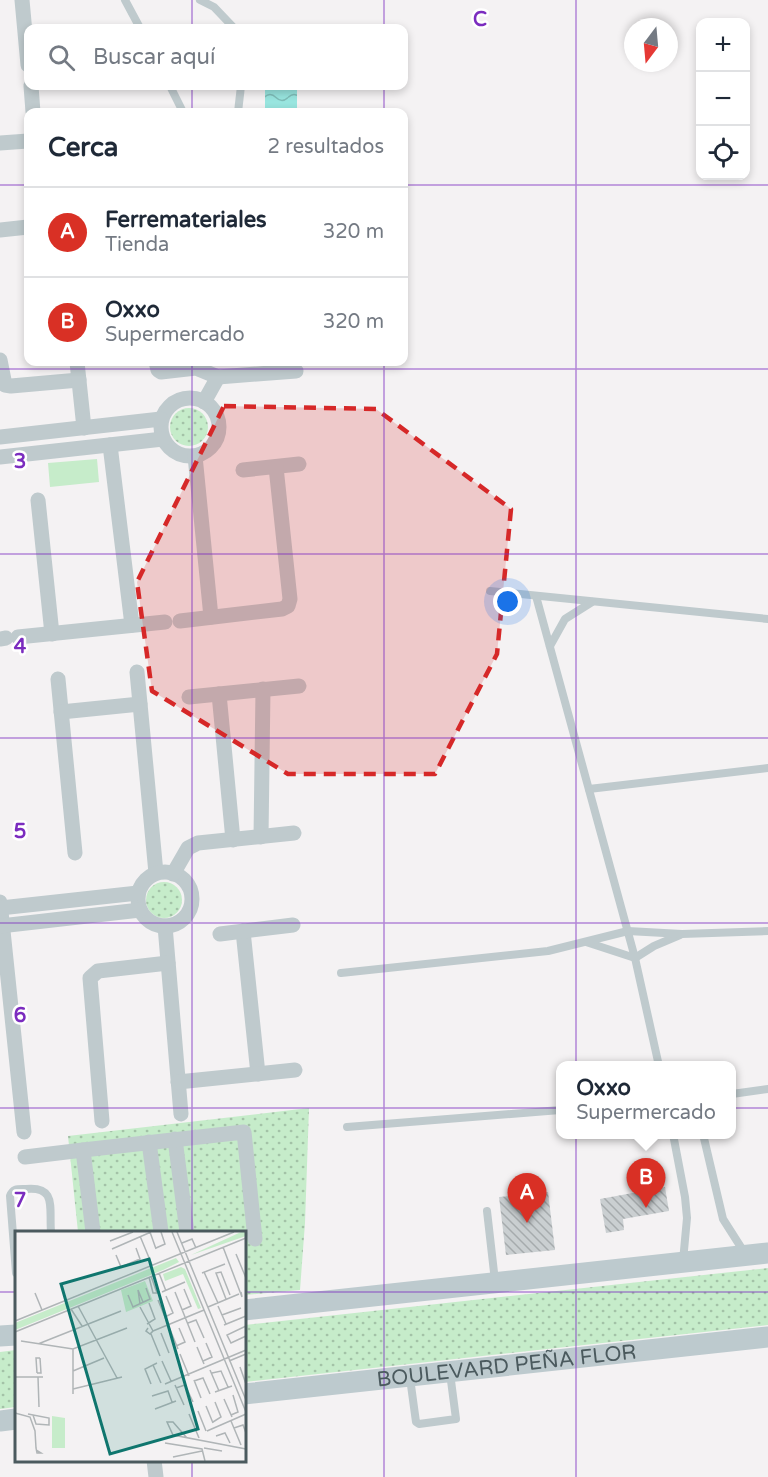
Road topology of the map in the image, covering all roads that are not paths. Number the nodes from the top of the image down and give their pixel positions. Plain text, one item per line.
1 (22, 0) edge
2 (124, 0) edge
3 (200, 0) edge
4 (24, 24) edge
5 (138, 24) edge
6 (230, 24) edge
7 (31, 90) edge
8 (172, 90) edge
9 (241, 90) edge
10 (33, 108) edge
11 (181, 108) edge
12 (238, 108) edge
13 (24, 141) edge
14 (0, 143) edge
15 (24, 227) edge
16 (0, 230) edge
17 (0, 360) edge
18 (77, 366) edge
19 (157, 366) edge
20 (267, 367) edge
21 (234, 368) edge
22 (296, 371) dead end
23 (218, 377) junction
24 (79, 380) junction
25 (204, 402) junction
26 (161, 419) junction
27 (84, 428) junction
28 (0, 437) edge
29 (163, 439) junction
30 (110, 445) junction
31 (195, 456) junction
32 (0, 457) edge
33 (299, 464) dead end
34 (276, 467) junction
35 (243, 470) dead end
36 (38, 500) dead end
37 (490, 591) dead end
38 (536, 596) junction
39 (592, 602) junction
40 (211, 618) junction
41 (768, 619) edge
42 (132, 625) junction
43 (52, 634) junction
44 (8, 638) edge
45 (550, 646) junction
46 (137, 672) dead end
47 (58, 679) dead end
48 (298, 686) dead end
49 (263, 689) junction
50 (219, 694) junction
51 (189, 697) dead end
52 (140, 704) junction
53 (61, 712) junction
54 (768, 768) edge
55 (589, 789) junction
56 (294, 833) dead end
57 (261, 837) junction
58 (233, 840) junction
59 (75, 854) dead end
60 (156, 873) junction
61 (173, 874) junction
62 (138, 893) junction
63 (0, 902) edge
64 (0, 908) edge
65 (140, 910) junction
66 (293, 925) dead end
67 (1, 926) edge
68 (165, 926) junction
69 (243, 931) junction
70 (628, 931) junction
71 (768, 931) edge
72 (220, 934) dead end
73 (682, 934) junction
74 (585, 942) junction
75 (635, 958) junction
76 (168, 963) junction
77 (341, 974) dead end
78 (4, 978) edge
79 (658, 1061) edge
80 (295, 1070) dead end
81 (258, 1074) junction
82 (178, 1082) junction
83 (768, 1089) edge
84 (736, 1093) edge
85 (556, 1110) edge
86 (181, 1114) dead end
87 (102, 1121) dead end
88 (347, 1127) dead end
89 (24, 1132) dead end
90 (176, 1139) junction
91 (674, 1139) edge
92 (705, 1139) edge
93 (149, 1142) junction
94 (84, 1150) junction
95 (25, 1156) dead end
96 (487, 1211) dead end
97 (51, 1231) edge
98 (93, 1231) edge
99 (161, 1231) edge
100 (187, 1231) edge
101 (255, 1239) dead end
102 (768, 1253) edge
103 (747, 1256) junction
104 (15, 1260) edge
105 (682, 1263) junction
106 (495, 1283) junction
107 (246, 1310) edge
108 (15, 1335) edge
109 (0, 1336) edge
110 (768, 1337) edge
111 (450, 1372) junction
112 (410, 1376) junction
113 (246, 1394) edge
114 (15, 1419) edge
115 (0, 1421) edge
116 (154, 1462) edge
117 (156, 1477) edge

1 - 4 street
2 - 5 lane
3 - 6 lane
7 - 10 street
8 - 11 lane
9 - 12 lane
13 - 14 street
15 - 16 street
17 - 24 street
18 - 24 street
19 - 23 street
20 - 21 street
20 - 22 street
21 - 23 street
23 - 25 street
24 - 27 street
25 - 26 street
25 - 31 street
26 - 27 street
26 - 29 street
27 - 28 street
29 - 30 street
29 - 31 street
30 - 32 street
30 - 42 street
31 - 40 street
33 - 34 street
34 - 35 street
34 - 40 street
36 - 43 street
37 - 38 lane
38 - 39 lane
38 - 45 lane
39 - 41 lane
39 - 45 lane
40 - 42 street
42 - 43 street
43 - 44 street
45 - 55 lane
46 - 52 street
47 - 53 street
48 - 49 street
49 - 50 street
49 - 57 street
50 - 51 street
50 - 58 street
52 - 53 street
52 - 60 street
53 - 59 street
54 - 55 lane
55 - 70 lane
56 - 57 street
57 - 58 street
58 - 61 street
60 - 61 street
60 - 62 street
61 - 68 street
62 - 64 street
62 - 65 street
63 - 64 street
64 - 67 street
65 - 67 street
65 - 68 street
66 - 69 street
67 - 78 street
68 - 76 street
69 - 72 street
69 - 81 street
70 - 73 lane
70 - 74 lane
70 - 75 lane
71 - 73 lane
73 - 75 lane
74 - 75 lane
74 - 77 lane
75 - 79 lane
76 - 82 street
76 - 87 street
78 - 89 street
80 - 81 street
81 - 82 street
82 - 86 street
83 - 84 lane
85 - 88 lane
90 - 93 street
90 - 100 street
90 - 101 street
91 - 105 lane
92 - 103 lane
93 - 94 street
93 - 99 street
94 - 95 street
94 - 98 street
96 - 106 lane
97 - 104 lane
102 - 103 main road
103 - 105 main road
105 - 106 main road
106 - 107 main road
108 - 109 main road
110 - 111 main road, BOULEVARD PEÑA FLOR
111 - 112 main road, BOULEVARD PEÑA FLOR
111 - 112 lane
112 - 113 main road, BOULEVARD PEÑA FLOR
114 - 115 main road
116 - 117 street

